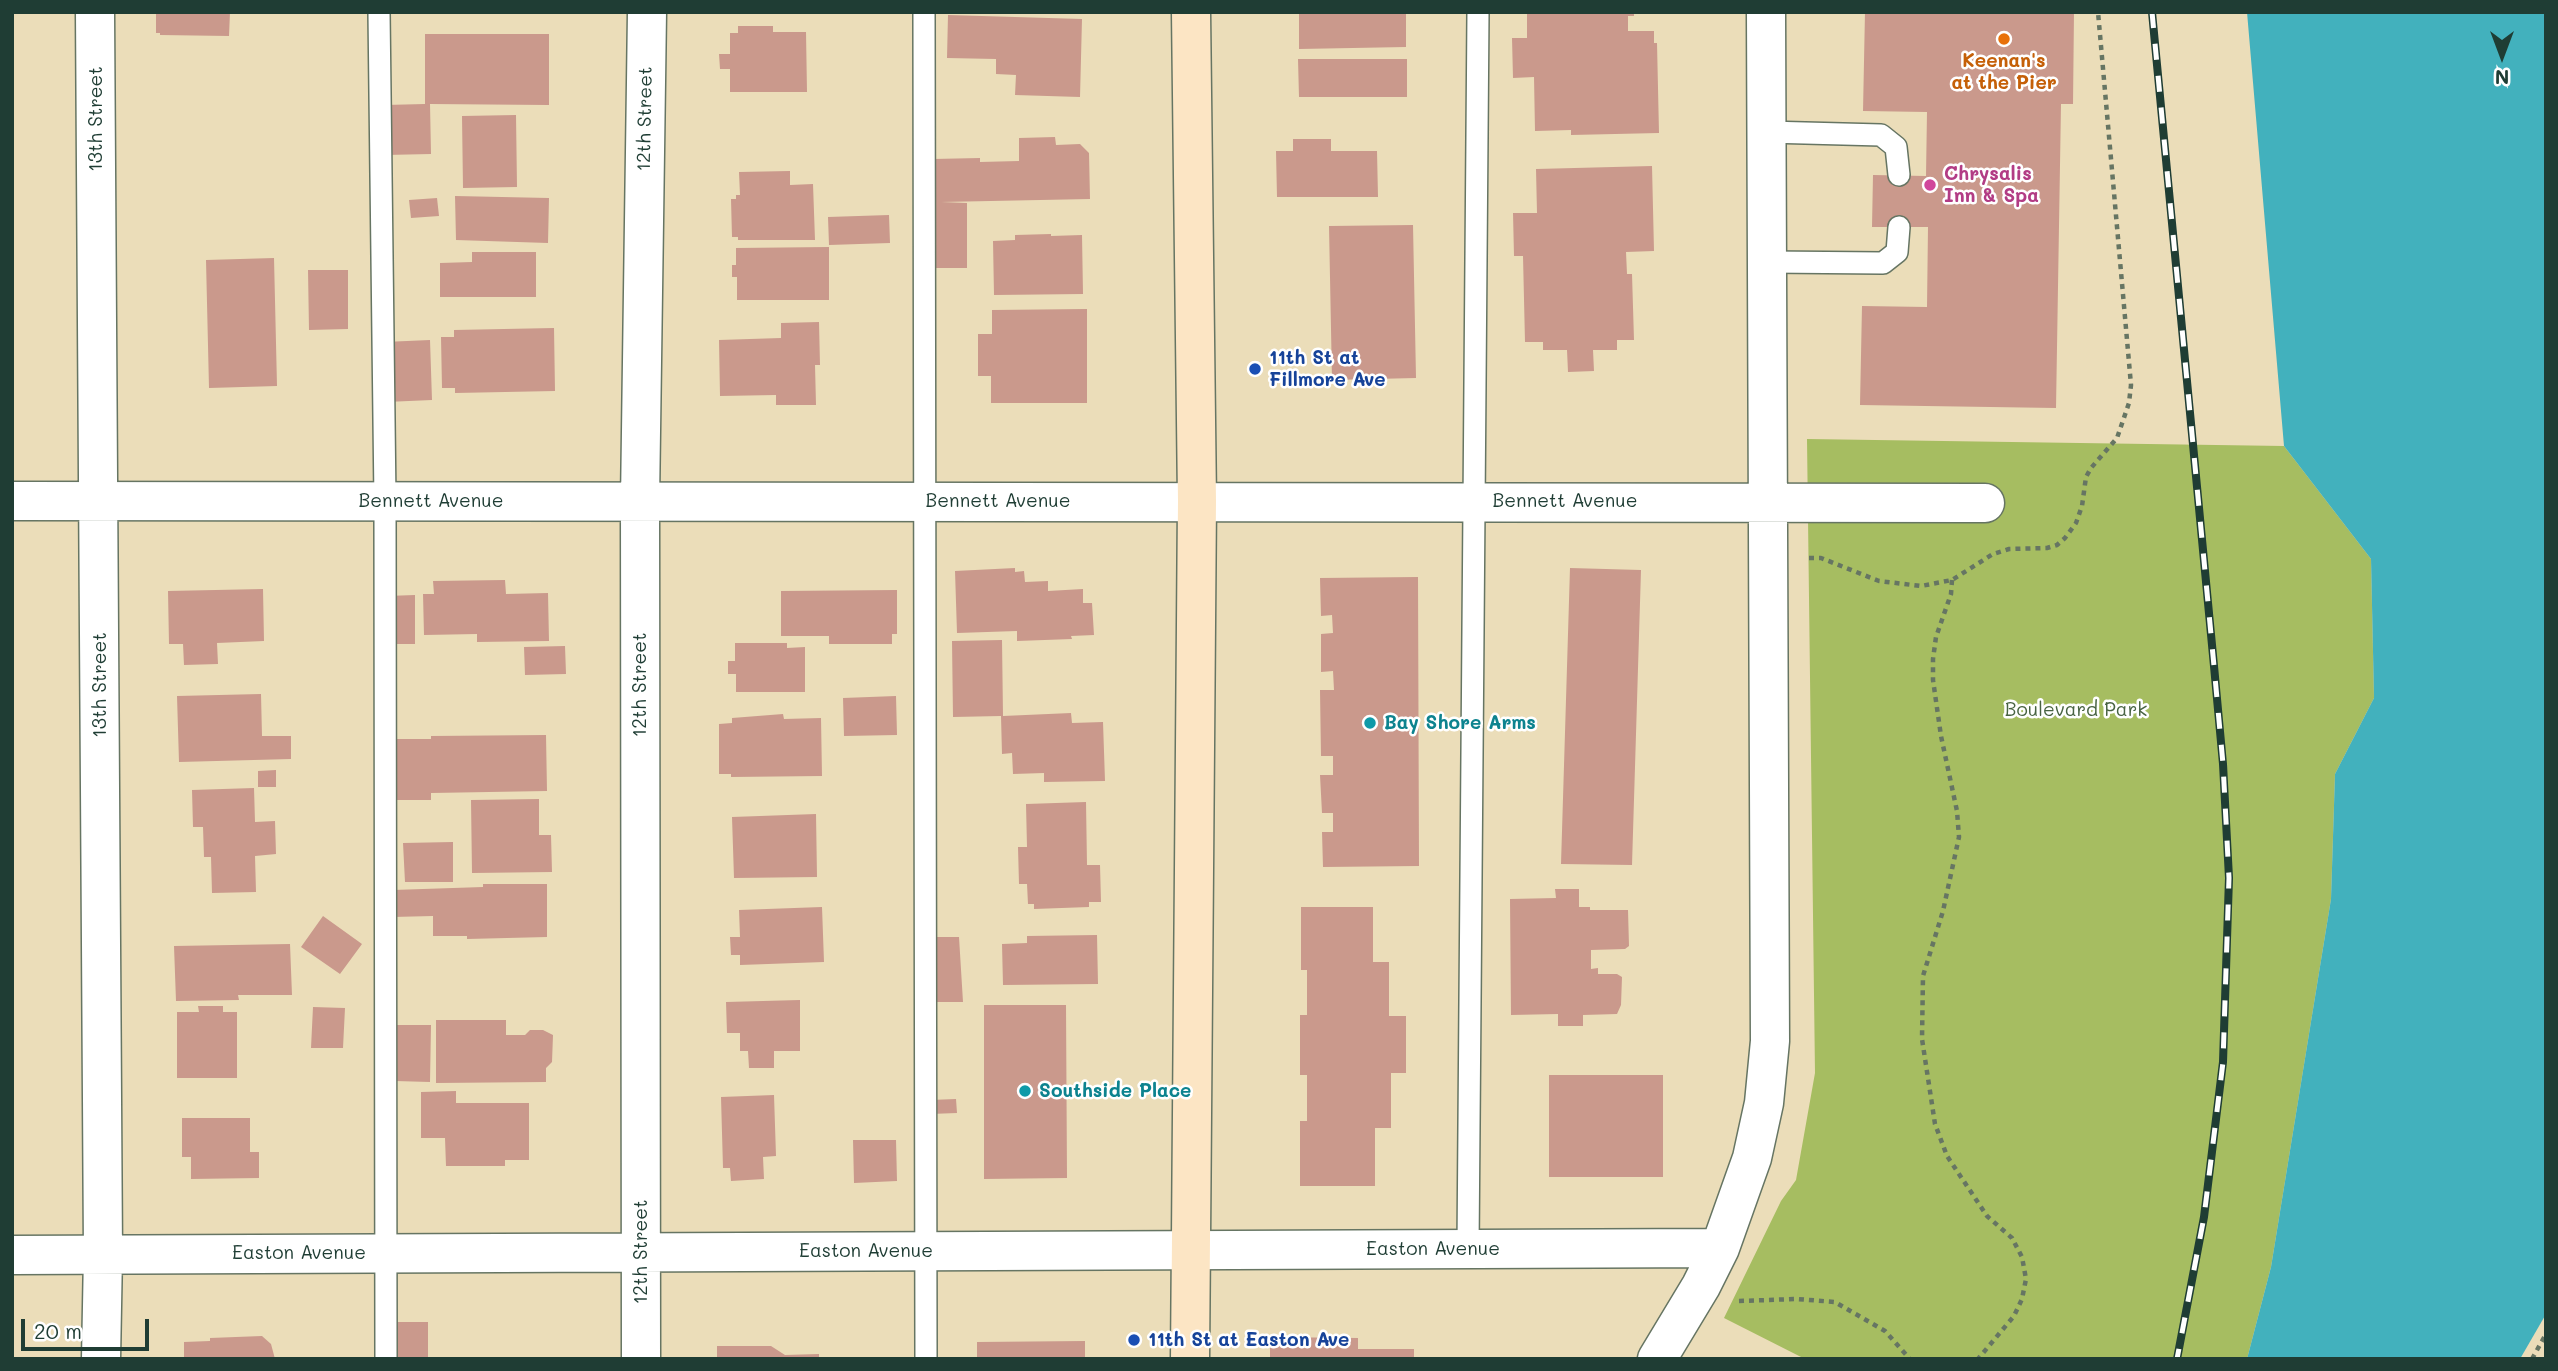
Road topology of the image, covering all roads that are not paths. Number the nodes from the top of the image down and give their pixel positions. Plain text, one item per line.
1 (95, 12) edge
2 (379, 12) edge
3 (647, 12) edge
4 (924, 12) edge
5 (1191, 12) edge
6 (1478, 12) edge
7 (1766, 12) edge
8 (1767, 132) junction
9 (1899, 175) dead end
10 (1899, 227) dead end
11 (1768, 262) junction
12 (12, 501) edge
13 (99, 501) junction
14 (385, 501) junction
15 (640, 501) junction
16 (925, 501) junction
17 (1197, 501) junction
18 (1475, 501) junction
19 (1769, 501) junction
20 (1984, 503) dead end
21 (1468, 1248) junction
22 (1720, 1248) junction
23 (1190, 1250) junction
24 (925, 1251) junction
25 (640, 1252) junction
26 (387, 1253) junction
27 (103, 1254) junction
28 (12, 1255) edge
29 (101, 1359) edge
30 (386, 1359) edge
31 (641, 1359) edge
32 (926, 1359) edge
33 (1190, 1359) edge
34 (1657, 1359) edge

1 - 13 street, 13th Street
2 - 14 lane
3 - 15 street, 12th Street
4 - 16 lane
5 - 17 main road
6 - 18 lane
7 - 8 street
8 - 9 lane
8 - 11 street
10 - 11 lane
11 - 19 street
12 - 13 street, Bennett Avenue
13 - 14 street, Bennett Avenue
13 - 27 street, 13th Street
14 - 15 street, Bennett Avenue
14 - 26 lane
15 - 16 street, Bennett Avenue
15 - 25 street, 12th Street
16 - 17 street, Bennett Avenue
16 - 24 lane
17 - 18 street, Bennett Avenue
17 - 23 main road
18 - 19 street, Bennett Avenue
18 - 21 lane
19 - 20 street, Bennett Avenue
19 - 22 street
21 - 22 street, Easton Avenue
21 - 23 street, Easton Avenue
22 - 34 street
23 - 24 street, Easton Avenue
23 - 33 main road
24 - 25 street, Easton Avenue
24 - 32 lane
25 - 26 street, Easton Avenue
25 - 31 street, 12th Street
26 - 27 street, Easton Avenue
26 - 30 lane
27 - 28 street, Easton Avenue
27 - 29 street, 13th Street

